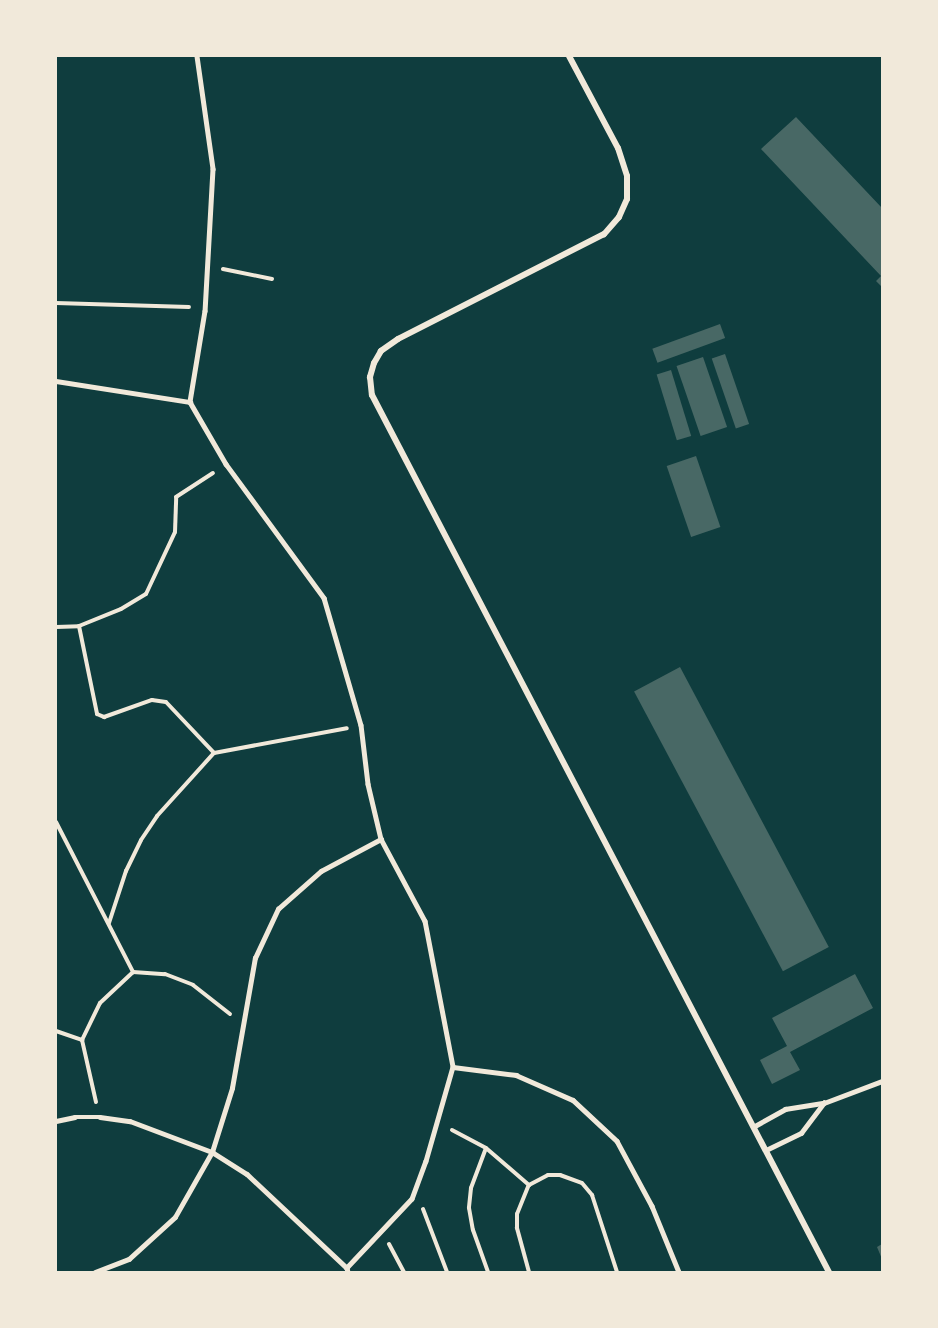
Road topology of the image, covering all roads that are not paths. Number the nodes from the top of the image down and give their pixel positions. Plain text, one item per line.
1 (197, 56) edge
2 (569, 56) edge
3 (56, 381) edge
4 (190, 402) junction
5 (381, 839) junction
6 (453, 1067) junction
7 (882, 1081) edge
8 (824, 1103) junction
9 (56, 1121) edge
10 (753, 1127) junction
11 (766, 1150) junction
12 (212, 1152) junction
13 (347, 1270) edge
14 (95, 1272) edge
15 (680, 1272) edge
16 (829, 1272) edge

1 - 4 lane
2 - 10 street
3 - 4 lane
4 - 5 lane
5 - 6 lane
5 - 12 lane
6 - 13 lane
6 - 15 lane
7 - 8 lane
8 - 10 lane
8 - 11 lane
9 - 12 lane
10 - 11 street
11 - 16 street
12 - 13 lane
12 - 14 lane

